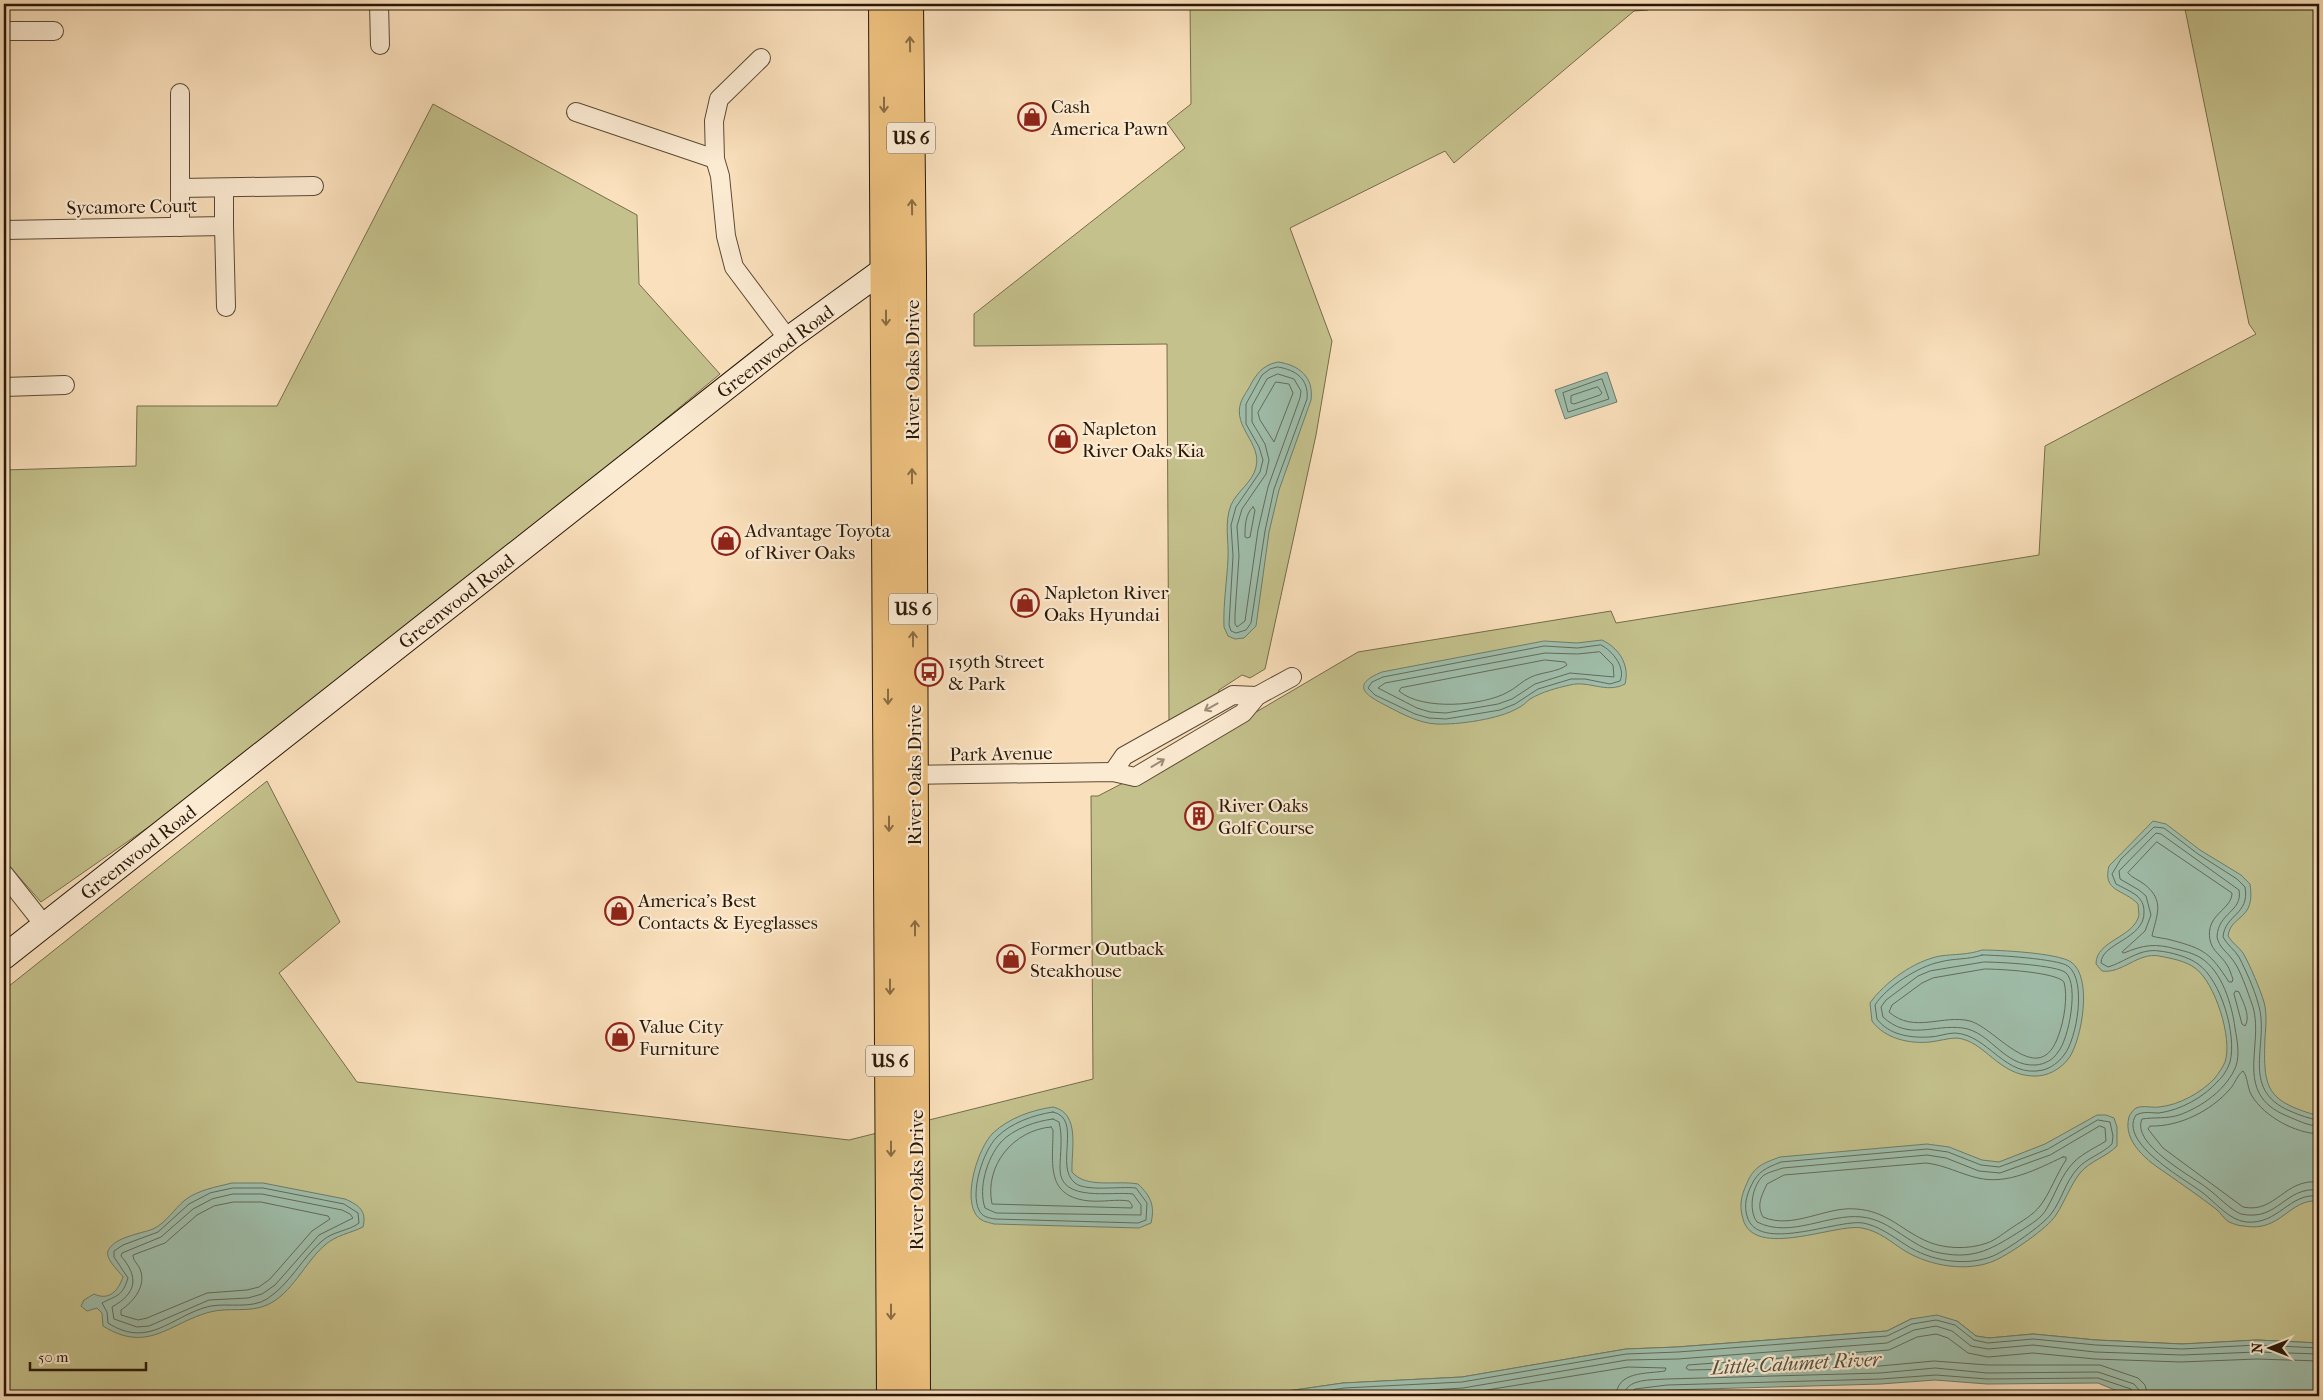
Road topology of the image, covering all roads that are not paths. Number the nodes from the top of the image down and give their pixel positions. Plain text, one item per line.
1 (379, 4) edge
2 (883, 4) edge
3 (909, 4) edge
4 (4, 31) edge
5 (54, 31) dead end
6 (380, 45) dead end
7 (761, 58) dead end
8 (180, 93) dead end
9 (576, 112) dead end
10 (715, 158) junction
11 (314, 186) dead end
12 (180, 188) junction
13 (224, 188) junction
14 (224, 226) junction
15 (180, 227) junction
16 (4, 230) edge
17 (912, 249) junction
18 (886, 270) junction
19 (226, 306) dead end
20 (788, 339) junction
21 (65, 385) dead end
22 (4, 387) edge
23 (1292, 677) dead end
24 (901, 775) junction
25 (4, 874) edge
26 (45, 926) junction
27 (4, 957) edge
28 (904, 1345) junction
29 (891, 1396) edge
30 (916, 1396) edge

1 - 6 street
2 -> 18 main road, River Oaks Drive / US 6
17 -> 3 main road, River Oaks Drive / US 6
4 - 5 street
7 - 10 street
8 - 12 street
9 - 10 street
10 - 20 street
11 - 13 street, Sycamore Court
12 - 13 street, Sycamore Court
12 - 15 street
13 - 14 street, Sycamore Court
14 - 15 street, Sycamore Court
14 - 19 street
15 - 16 street, Sycamore Court
17 - 18 street, Greenwood Road
24 -> 17 main road, River Oaks Drive / US 6
18 - 20 street, Greenwood Road
18 -> 24 main road, River Oaks Drive / US 6
20 - 26 street, Greenwood Road
21 - 22 street
23 - 24 street, Park Avenue
24 - 28 main road, River Oaks Drive / US 6
25 - 26 street
26 - 27 street, Greenwood Road
28 - 29 main road, River Oaks Drive / US 6
28 - 30 main road, River Oaks Drive / US 6

